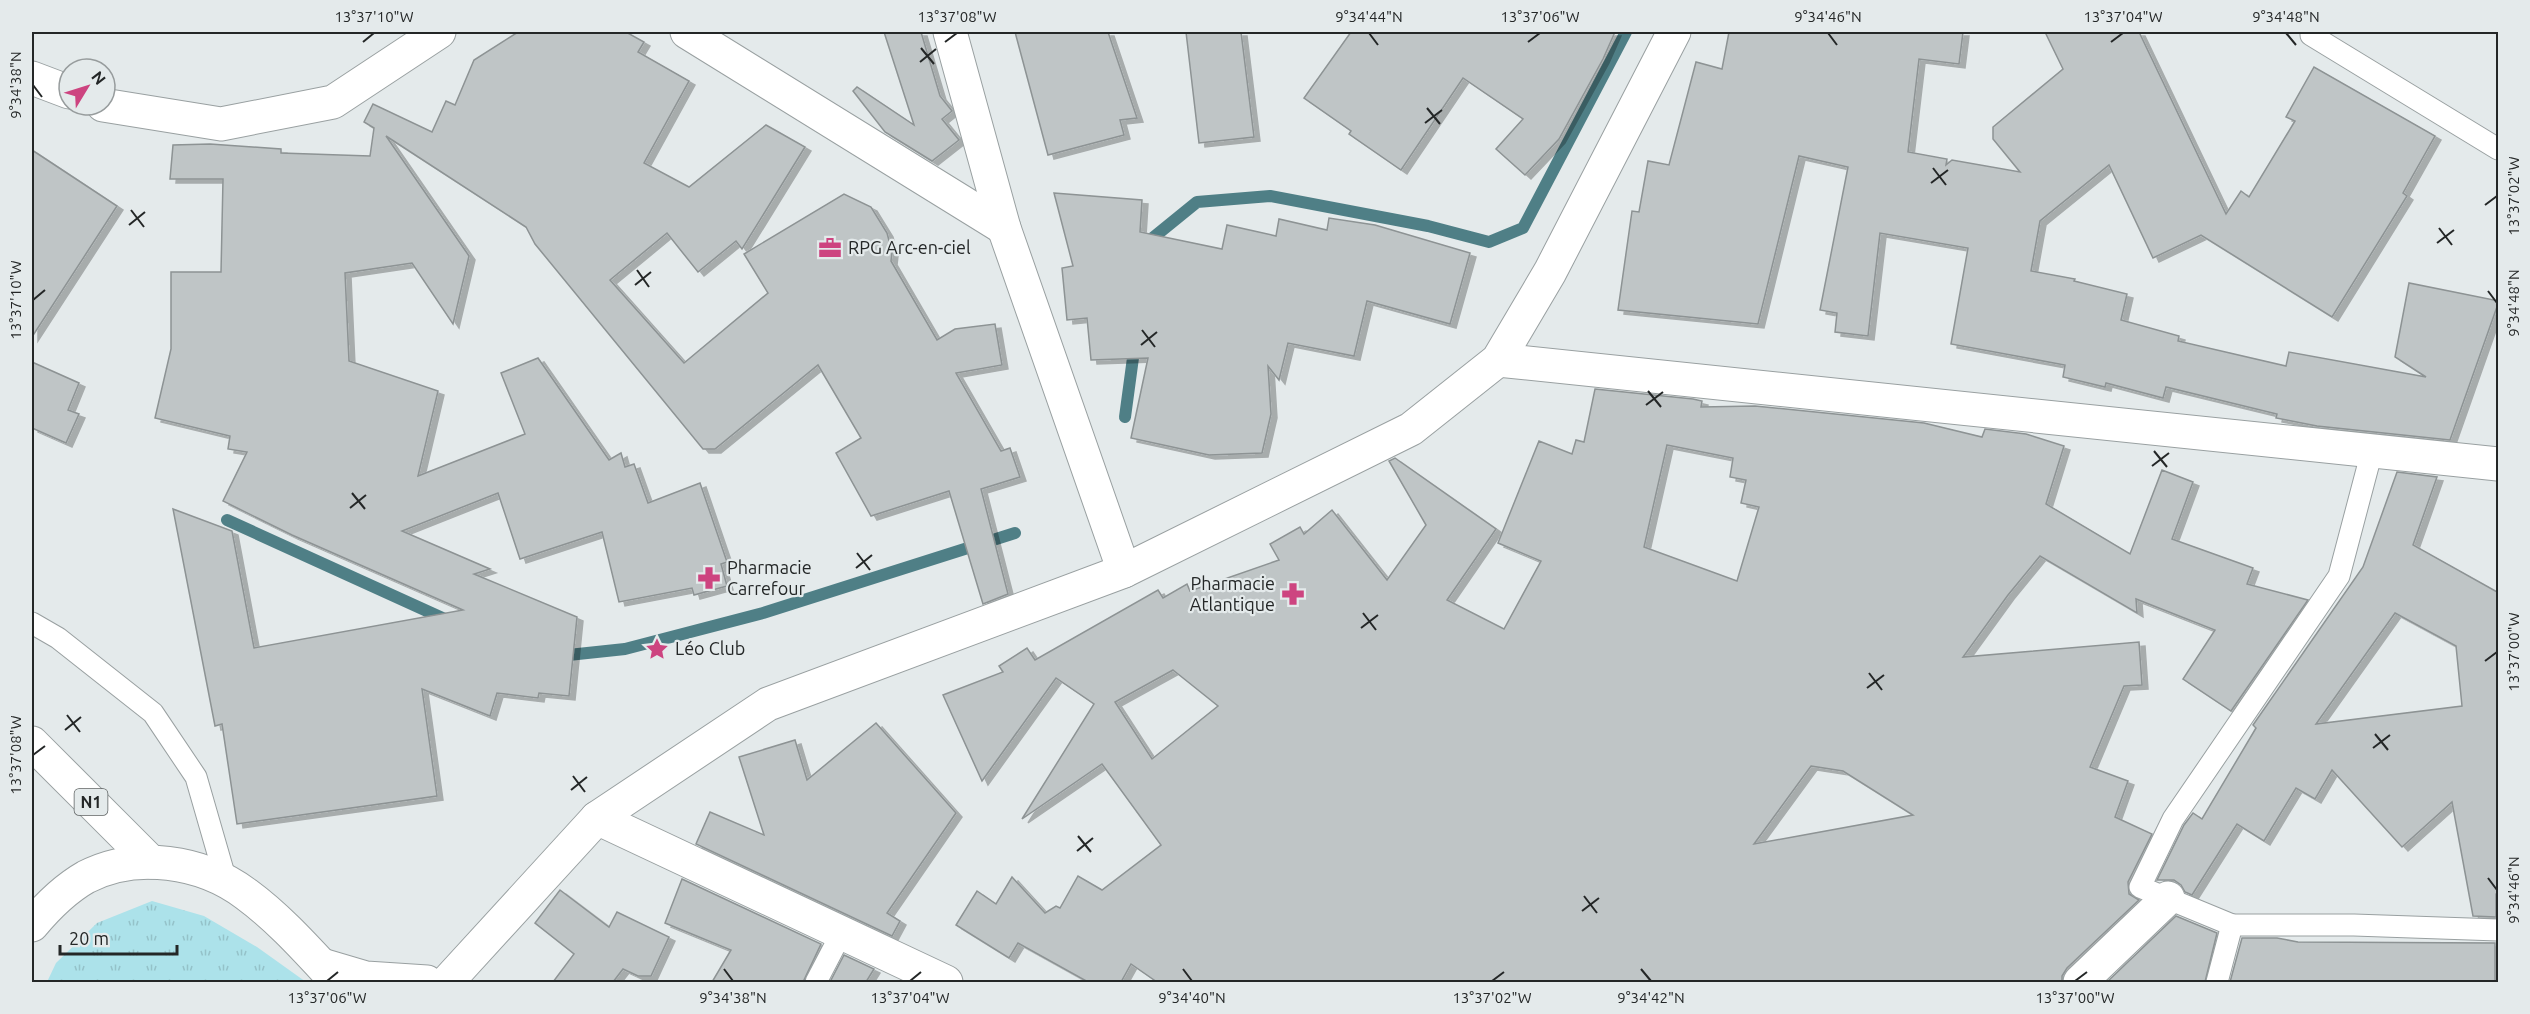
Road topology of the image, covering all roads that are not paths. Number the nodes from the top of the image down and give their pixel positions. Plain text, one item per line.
1 (439, 32) edge
2 (687, 32) edge
3 (950, 32) edge
4 (1674, 32) edge
5 (2311, 32) edge
6 (32, 78) edge
7 (57, 87) edge
8 (117, 107) edge
9 (2499, 149) edge
10 (1004, 228) junction
11 (1498, 360) junction
12 (2372, 451) junction
13 (2499, 464) edge
14 (1124, 571) junction
15 (32, 623) edge
16 (32, 743) edge
17 (597, 818) junction
18 (151, 862) junction
19 (226, 881) junction
20 (2168, 898) junction
21 (32, 925) edge
22 (2232, 925) junction
23 (2499, 930) edge
24 (842, 934) junction
25 (330, 974) edge
26 (428, 982) edge
27 (447, 982) edge
28 (816, 982) edge
29 (946, 982) edge
30 (2080, 982) edge
31 (2217, 982) edge

1 - 8 main road
2 - 10 main road
3 - 10 main road
4 - 11 main road
5 - 9 lane
6 - 7 main road
10 - 14 main road
11 - 12 main road
11 - 14 main road
12 - 13 main road
12 - 20 lane
14 - 17 main road
15 - 19 lane
16 - 18 main road, N1
17 - 24 main road
17 - 27 main road
18 - 19 main road
18 - 21 main road
19 - 25 main road
20 - 22 lane
20 - 30 main road
22 - 23 lane
22 - 31 lane
24 - 28 lane
24 - 29 main road
25 - 26 main road

